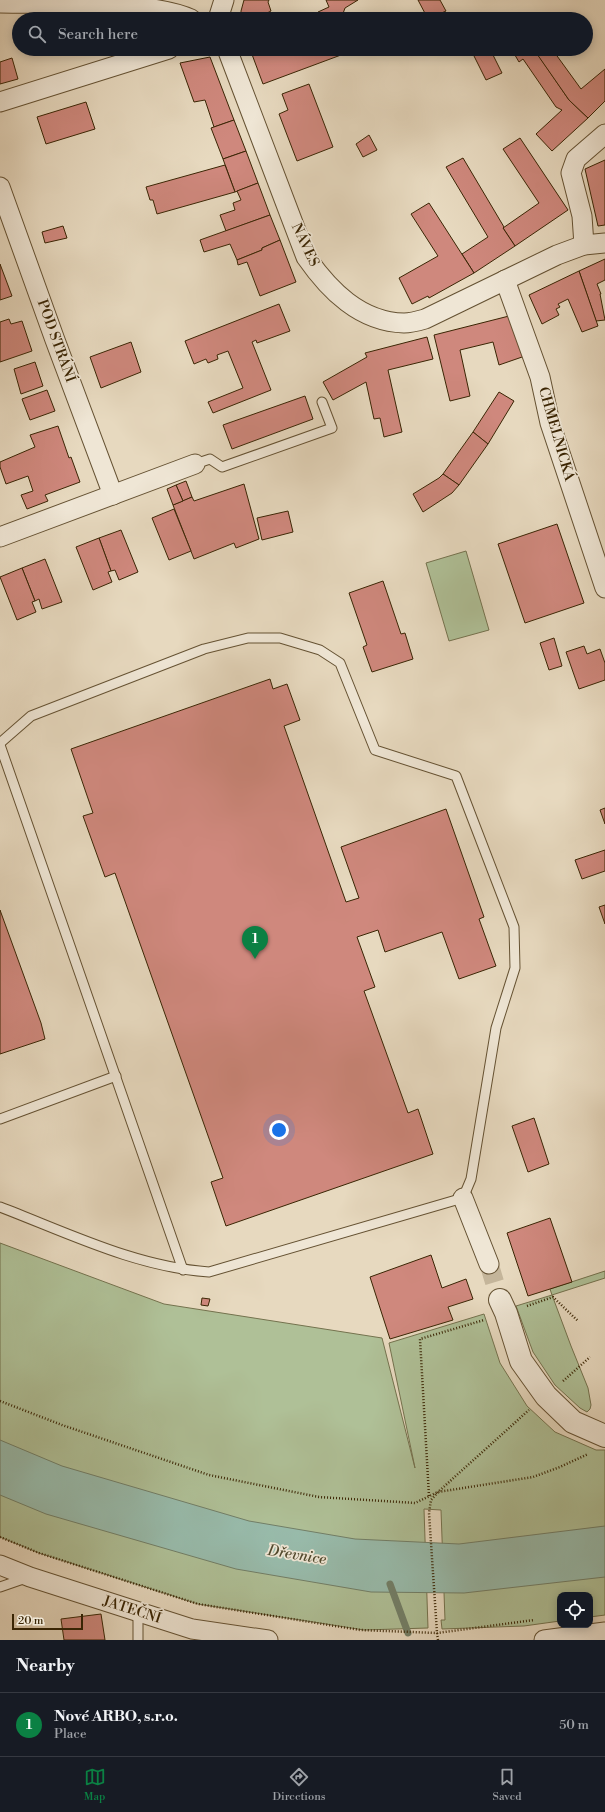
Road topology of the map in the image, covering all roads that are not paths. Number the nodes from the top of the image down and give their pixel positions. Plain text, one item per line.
1 (224, 0) edge
2 (0, 3) edge
3 (174, 12) edge
4 (220, 12) edge
5 (147, 56) edge
6 (230, 56) edge
7 (0, 102) edge
8 (605, 134) edge
9 (0, 186) edge
10 (605, 243) edge
11 (584, 245) junction
12 (505, 280) junction
13 (322, 402) dead end
14 (195, 464) joint
15 (113, 495) junction
16 (0, 537) edge
17 (605, 588) edge
18 (0, 744) edge
19 (116, 1076) junction
20 (0, 1119) edge
21 (463, 1198) junction
22 (0, 1207) edge
23 (489, 1264) tunnel mouth
24 (183, 1270) junction
25 (503, 1307) tunnel mouth
26 (605, 1436) edge
27 (0, 1565) edge
28 (30, 1577) junction
29 (0, 1587) edge
30 (138, 1612) junction
31 (605, 1632) edge
32 (138, 1640) edge
33 (268, 1640) edge
34 (544, 1640) edge

1 - 4 street
2 - 3 street
5 - 7 street
6 - 12 street, NÁVES
8 - 11 street
9 - 15 street, POD STRÁNÍ
10 - 11 street, NÁVES
11 - 12 street, NÁVES
12 - 17 street, CHMELNICKÁ
13 - 14 lane
14 - 15 street
15 - 16 street
18 - 19 lane
18 - 21 lane
19 - 20 lane
19 - 24 lane
21 - 23 street
21 - 24 lane
22 - 24 lane
25 - 26 street
27 - 28 street, JATEČNÍ
28 - 29 lane
28 - 30 street, JATEČNÍ
30 - 32 lane
30 - 33 street, JATEČNÍ
31 - 34 street

